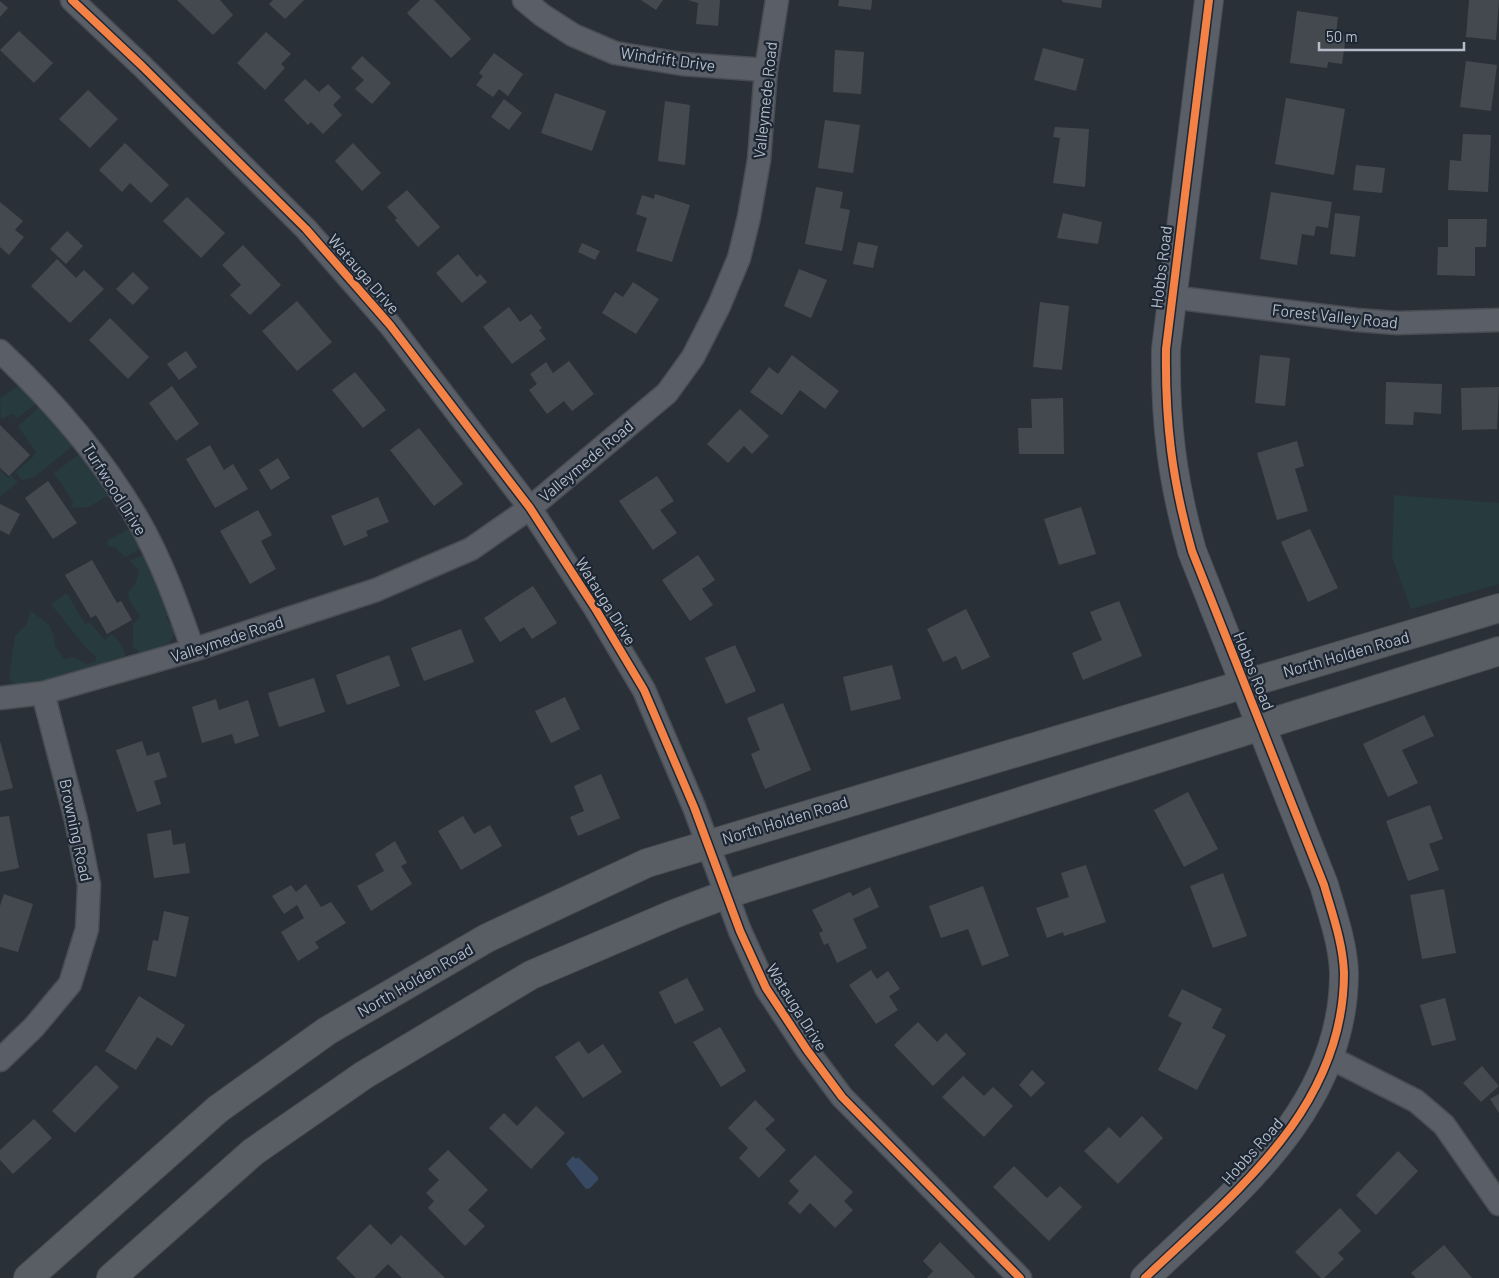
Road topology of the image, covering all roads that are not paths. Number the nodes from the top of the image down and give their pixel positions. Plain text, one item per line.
1 (72, 0) edge
2 (524, 0) edge
3 (777, 0) edge
4 (1209, 0) edge
5 (766, 70) junction
6 (1171, 297) junction
7 (1499, 320) edge
8 (0, 351) edge
9 (530, 508) junction
10 (1499, 608) edge
11 (193, 650) junction
12 (1499, 651) edge
13 (1244, 683) junction
14 (43, 693) junction
15 (0, 698) edge
16 (1261, 724) junction
17 (708, 843) junction
18 (727, 894) junction
19 (1329, 1057) junction
20 (0, 1060) edge
21 (1499, 1204) edge
22 (28, 1278) edge
23 (111, 1278) edge
24 (1020, 1278) edge
25 (1145, 1278) edge

1 - 9 street, Watauga Drive
2 - 5 street, Windrift Drive
3 - 5 street, Valleymede Road
4 - 6 street, Hobbs Road
5 - 9 street, Valleymede Road
6 - 7 street, Forest Valley Road
6 - 13 street, Hobbs Road
8 - 11 street, Turfwood Drive
9 - 11 street, Valleymede Road
9 - 17 street, Watauga Drive
10 - 13 main road, North Holden Road
11 - 14 street, Valleymede Road
12 - 16 main road
13 - 16 street, Hobbs Road
13 - 17 main road, North Holden Road
14 - 15 street, Valleymede Road
14 - 20 street, Browning Road
16 - 18 main road
16 - 19 street, Hobbs Road
17 - 18 street, Watauga Drive
17 - 22 main road, North Holden Road
18 - 23 main road
18 - 24 street, Watauga Drive
19 - 21 street
19 - 25 street, Hobbs Road

